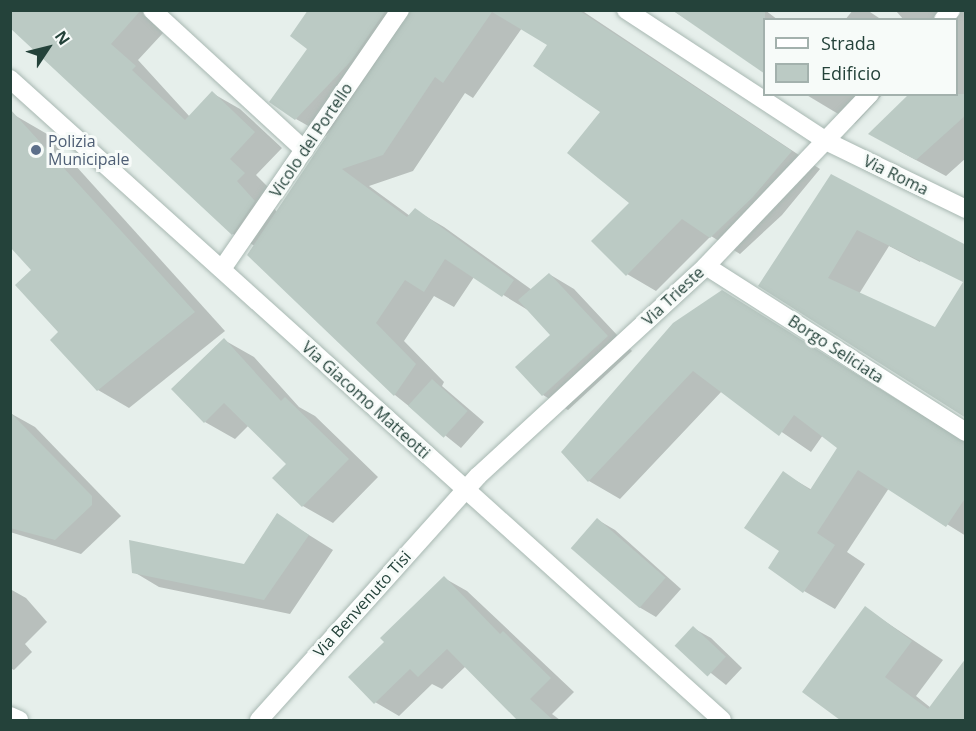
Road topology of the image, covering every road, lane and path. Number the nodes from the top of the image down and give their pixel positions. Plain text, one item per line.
1 (152, 10) edge
2 (400, 10) edge
3 (626, 10) edge
4 (12, 84) edge
5 (868, 96) edge
6 (826, 141) junction
7 (304, 150) junction
8 (966, 210) edge
9 (706, 266) junction
10 (222, 269) junction
11 (966, 432) edge
12 (466, 489) junction
13 (10, 716) edge
14 (18, 720) edge
15 (259, 720) edge
16 (722, 720) edge

1 - 7 street
2 - 7 street, Vicolo del Portello
3 - 6 street, Via Roma
4 - 10 street, Via Giacomo Matteotti
5 - 6 street, Via Trieste
6 - 8 street, Via Roma
6 - 9 street, Via Trieste
7 - 10 street, Vicolo del Portello
9 - 11 street, Borgo Seliciata
9 - 12 street, Via Trieste
10 - 12 street, Via Giacomo Matteotti
12 - 15 street, Via Benvenuto Tisi
12 - 16 street, Via Giacomo Matteotti
13 - 14 street

